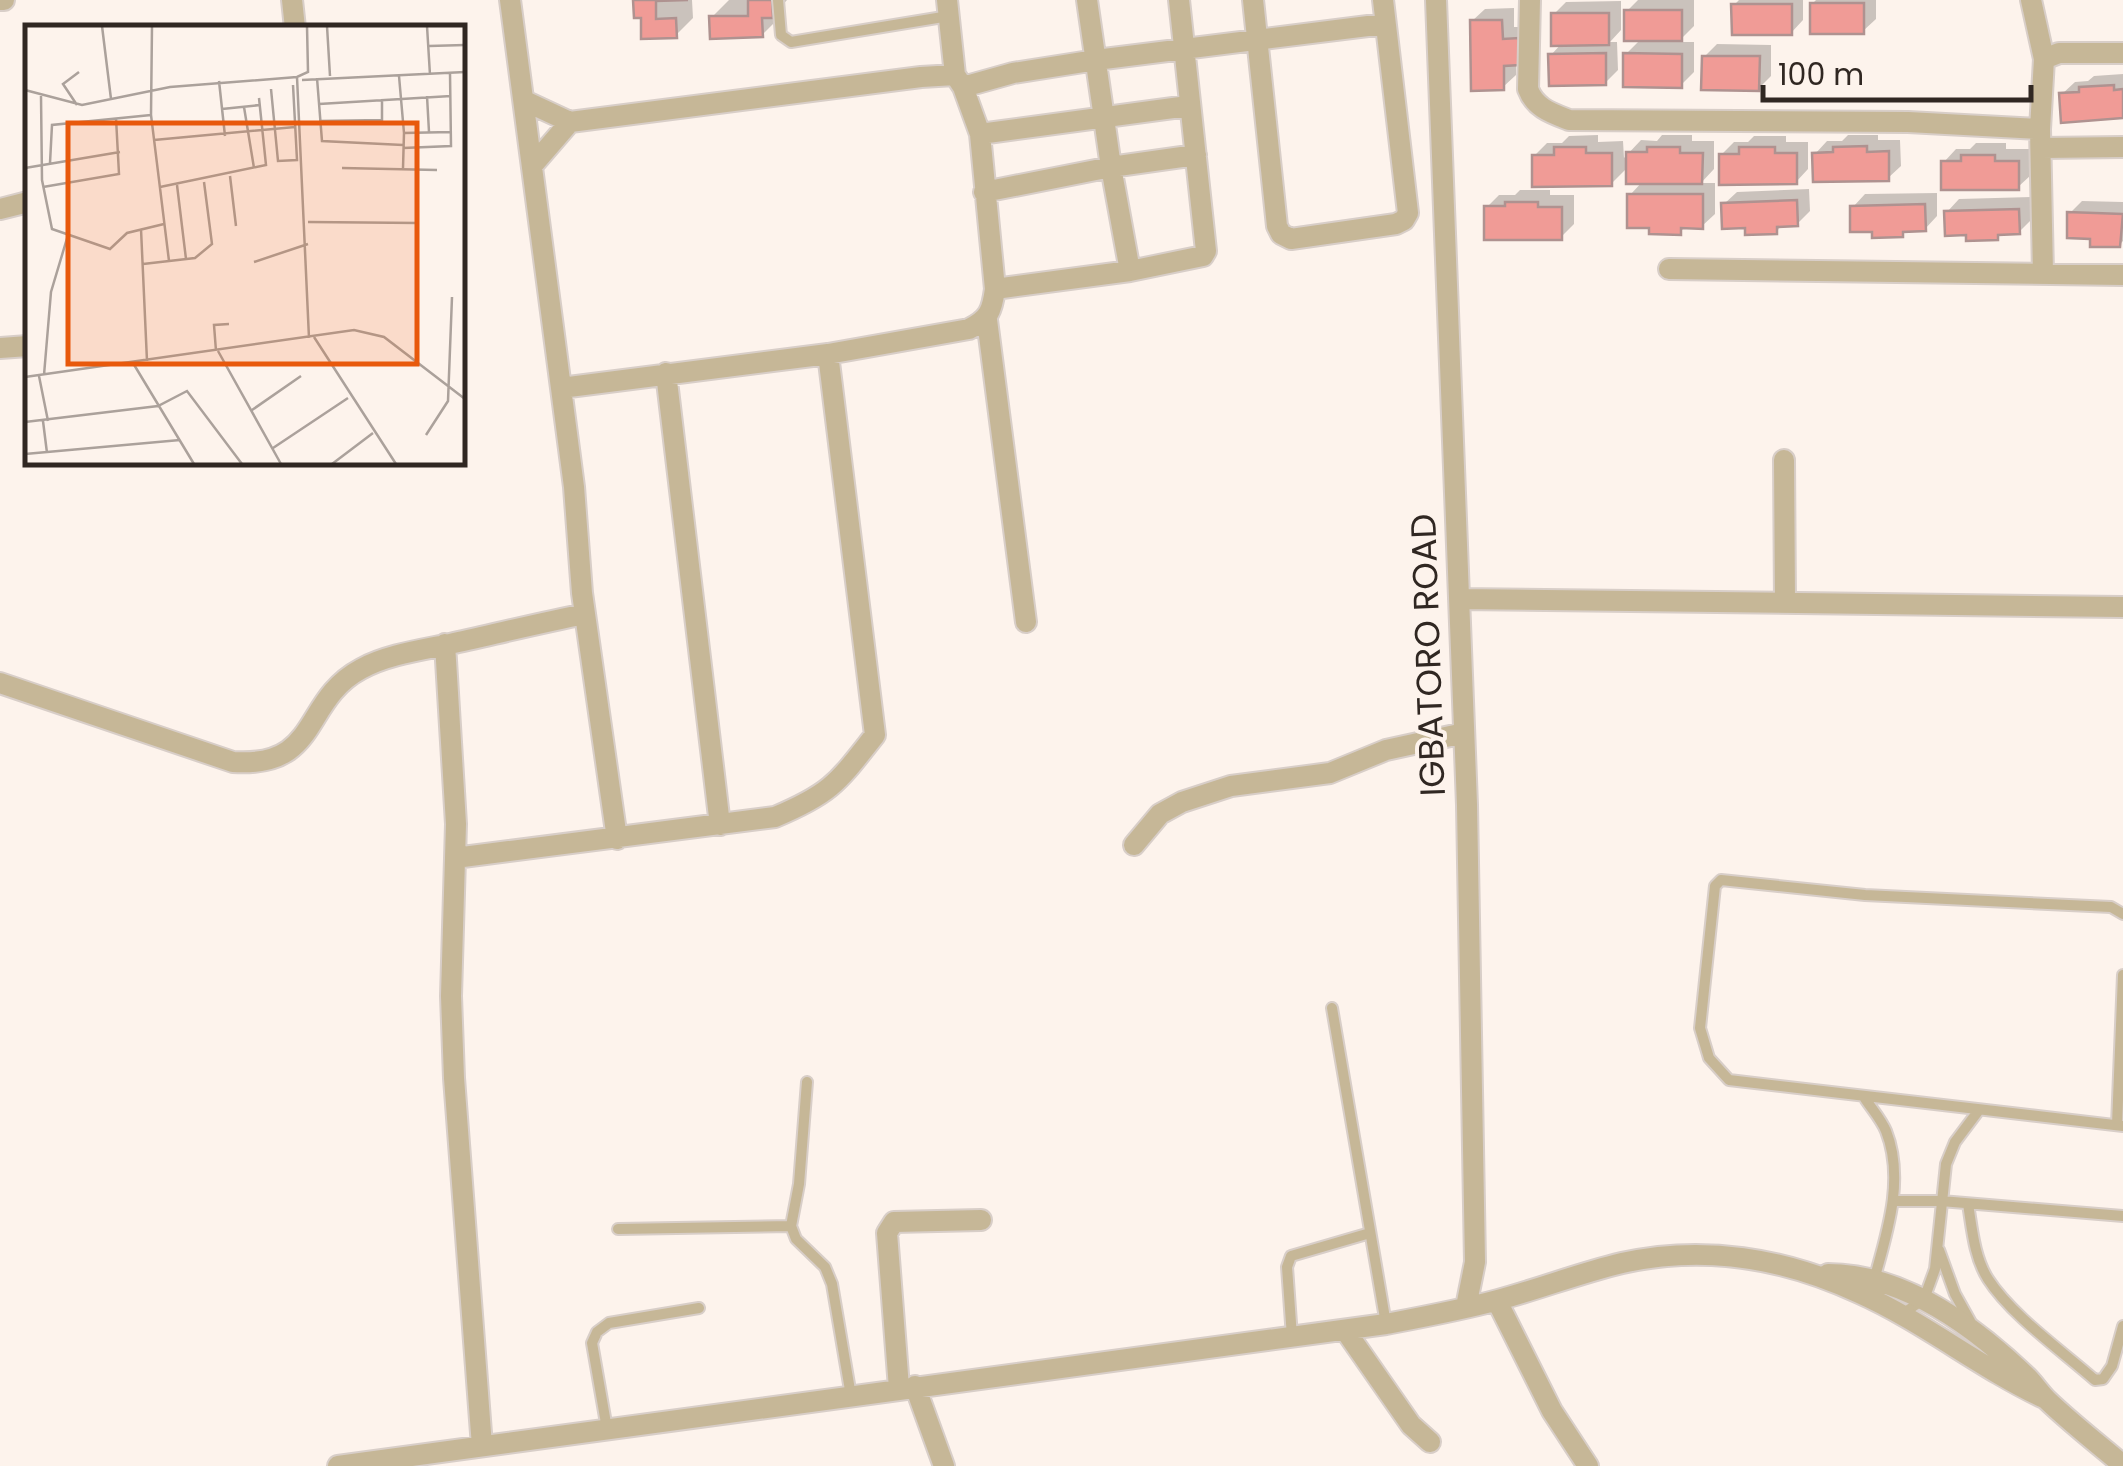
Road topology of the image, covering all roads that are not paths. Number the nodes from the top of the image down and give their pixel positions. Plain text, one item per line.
1 (292, 0) edge
2 (510, 0) edge
3 (778, 0) edge
4 (1087, 0) edge
5 (1180, 0) edge
6 (1253, 0) edge
7 (1383, 0) edge
8 (1436, 0) edge
9 (1530, 0) edge
10 (2031, 0) edge
11 (948, 8) edge
12 (1384, 24) junction
13 (295, 25) edge
14 (1256, 37) junction
15 (1185, 48) junction
16 (2123, 53) edge
17 (2044, 59) junction
18 (1096, 60) junction
19 (959, 81) junction
20 (525, 101) junction
21 (1188, 106) junction
22 (1104, 117) junction
23 (570, 122) junction
24 (980, 134) junction
25 (2041, 139) junction
26 (2123, 148) edge
27 (1196, 155) junction
28 (532, 166) junction
29 (1111, 167) junction
30 (984, 192) junction
31 (25, 203) edge
32 (0, 209) edge
33 (1669, 269) dead end
34 (1130, 271) junction
35 (2042, 274) junction
36 (2123, 276) edge
37 (995, 289) junction
38 (987, 320) junction
39 (25, 346) edge
40 (0, 348) edge
41 (828, 354) junction
42 (666, 373) junction
43 (561, 388) junction
44 (1784, 460) dead end
45 (1459, 598) junction
46 (1785, 602) junction
47 (2123, 607) edge
48 (585, 614) junction
49 (1026, 622) dead end
50 (446, 644) junction
51 (0, 683) edge
52 (1464, 733) junction
53 (720, 825) junction
54 (617, 839) junction
55 (1134, 845) dead end
56 (455, 858) junction
57 (2123, 914) edge
58 (2123, 975) edge
59 (1332, 1008) dead end
60 (808, 1082) dead end
61 (1864, 1097) junction
62 (1979, 1110) junction
63 (2120, 1125) edge
64 (1893, 1201) junction
65 (1941, 1202) junction
66 (1968, 1204) junction
67 (2123, 1216) edge
68 (982, 1220) dead end
69 (790, 1226) junction
70 (618, 1229) dead end
71 (1370, 1233) junction
72 (1937, 1244) junction
73 (1816, 1274) junction
74 (1874, 1280) junction
75 (1924, 1299) junction
76 (1497, 1301) junction
77 (698, 1308) dead end
78 (1466, 1308) junction
79 (1901, 1315) junction
80 (1386, 1324) junction
81 (2123, 1326) edge
82 (1345, 1330) junction
83 (1978, 1335) junction
84 (1292, 1338) junction
85 (907, 1387) junction
86 (851, 1396) junction
87 (2044, 1398) junction
88 (607, 1430) junction
89 (1430, 1442) dead end
90 (482, 1446) junction
91 (398, 1461) edge
92 (2123, 1465) edge
93 (338, 1466) edge
94 (944, 1466) edge
95 (1588, 1466) edge

1 - 13 street
2 - 20 street
3 - 11 lane
4 - 18 street
5 - 15 street
6 - 14 street
7 - 12 street
8 - 45 street, IGBATORO ROAD
9 - 25 street
10 - 17 street
11 - 19 street
12 - 14 street
12 - 14 street
14 - 15 street
15 - 18 street
15 - 21 street
16 - 17 street
17 - 25 street
18 - 19 street
18 - 22 street
19 - 23 street
19 - 24 street
20 - 23 street
20 - 28 street
21 - 22 street
21 - 27 street
22 - 24 street
22 - 29 street
23 - 28 street
24 - 30 street
25 - 26 street
25 - 35 street
27 - 29 street
27 - 34 street
28 - 43 street
29 - 30 street
29 - 34 street
30 - 37 street
31 - 32 street
33 - 35 street
34 - 37 street
35 - 36 street
37 - 38 street
38 - 41 street
38 - 49 street
39 - 40 street
41 - 42 street
41 - 53 street
42 - 43 street
42 - 53 street
43 - 48 street
44 - 46 street
45 - 46 street
45 - 52 street, IGBATORO ROAD
46 - 47 street
48 - 50 street
48 - 54 street
50 - 51 street
50 - 56 street
52 - 55 street
52 - 78 street, IGBATORO ROAD
53 - 54 street
54 - 56 street
56 - 90 street
57 - 61 lane
58 - 63 lane
59 - 71 lane
60 - 69 lane
61 - 62 lane
61 - 64 lane
62 - 63 lane
62 - 65 lane
64 - 65 lane
64 - 74 lane
65 - 66 lane
65 - 72 lane
66 - 67 lane
66 - 81 lane
68 - 85 street
69 - 70 lane
69 - 86 lane
71 - 80 lane
71 - 84 lane
72 - 75 lane
72 - 83 lane
73 - 74 street
73 - 76 street
73 - 79 street
74 - 75 street
75 - 79 lane
75 - 83 street
76 - 78 street
76 - 95 street
77 - 88 lane
78 - 80 street
79 - 87 street
80 - 82 street
82 - 84 street
82 - 89 street
83 - 87 street
84 - 85 street
85 - 86 street
85 - 94 street
86 - 88 street
87 - 92 street
88 - 90 street
90 - 91 street
91 - 93 street

